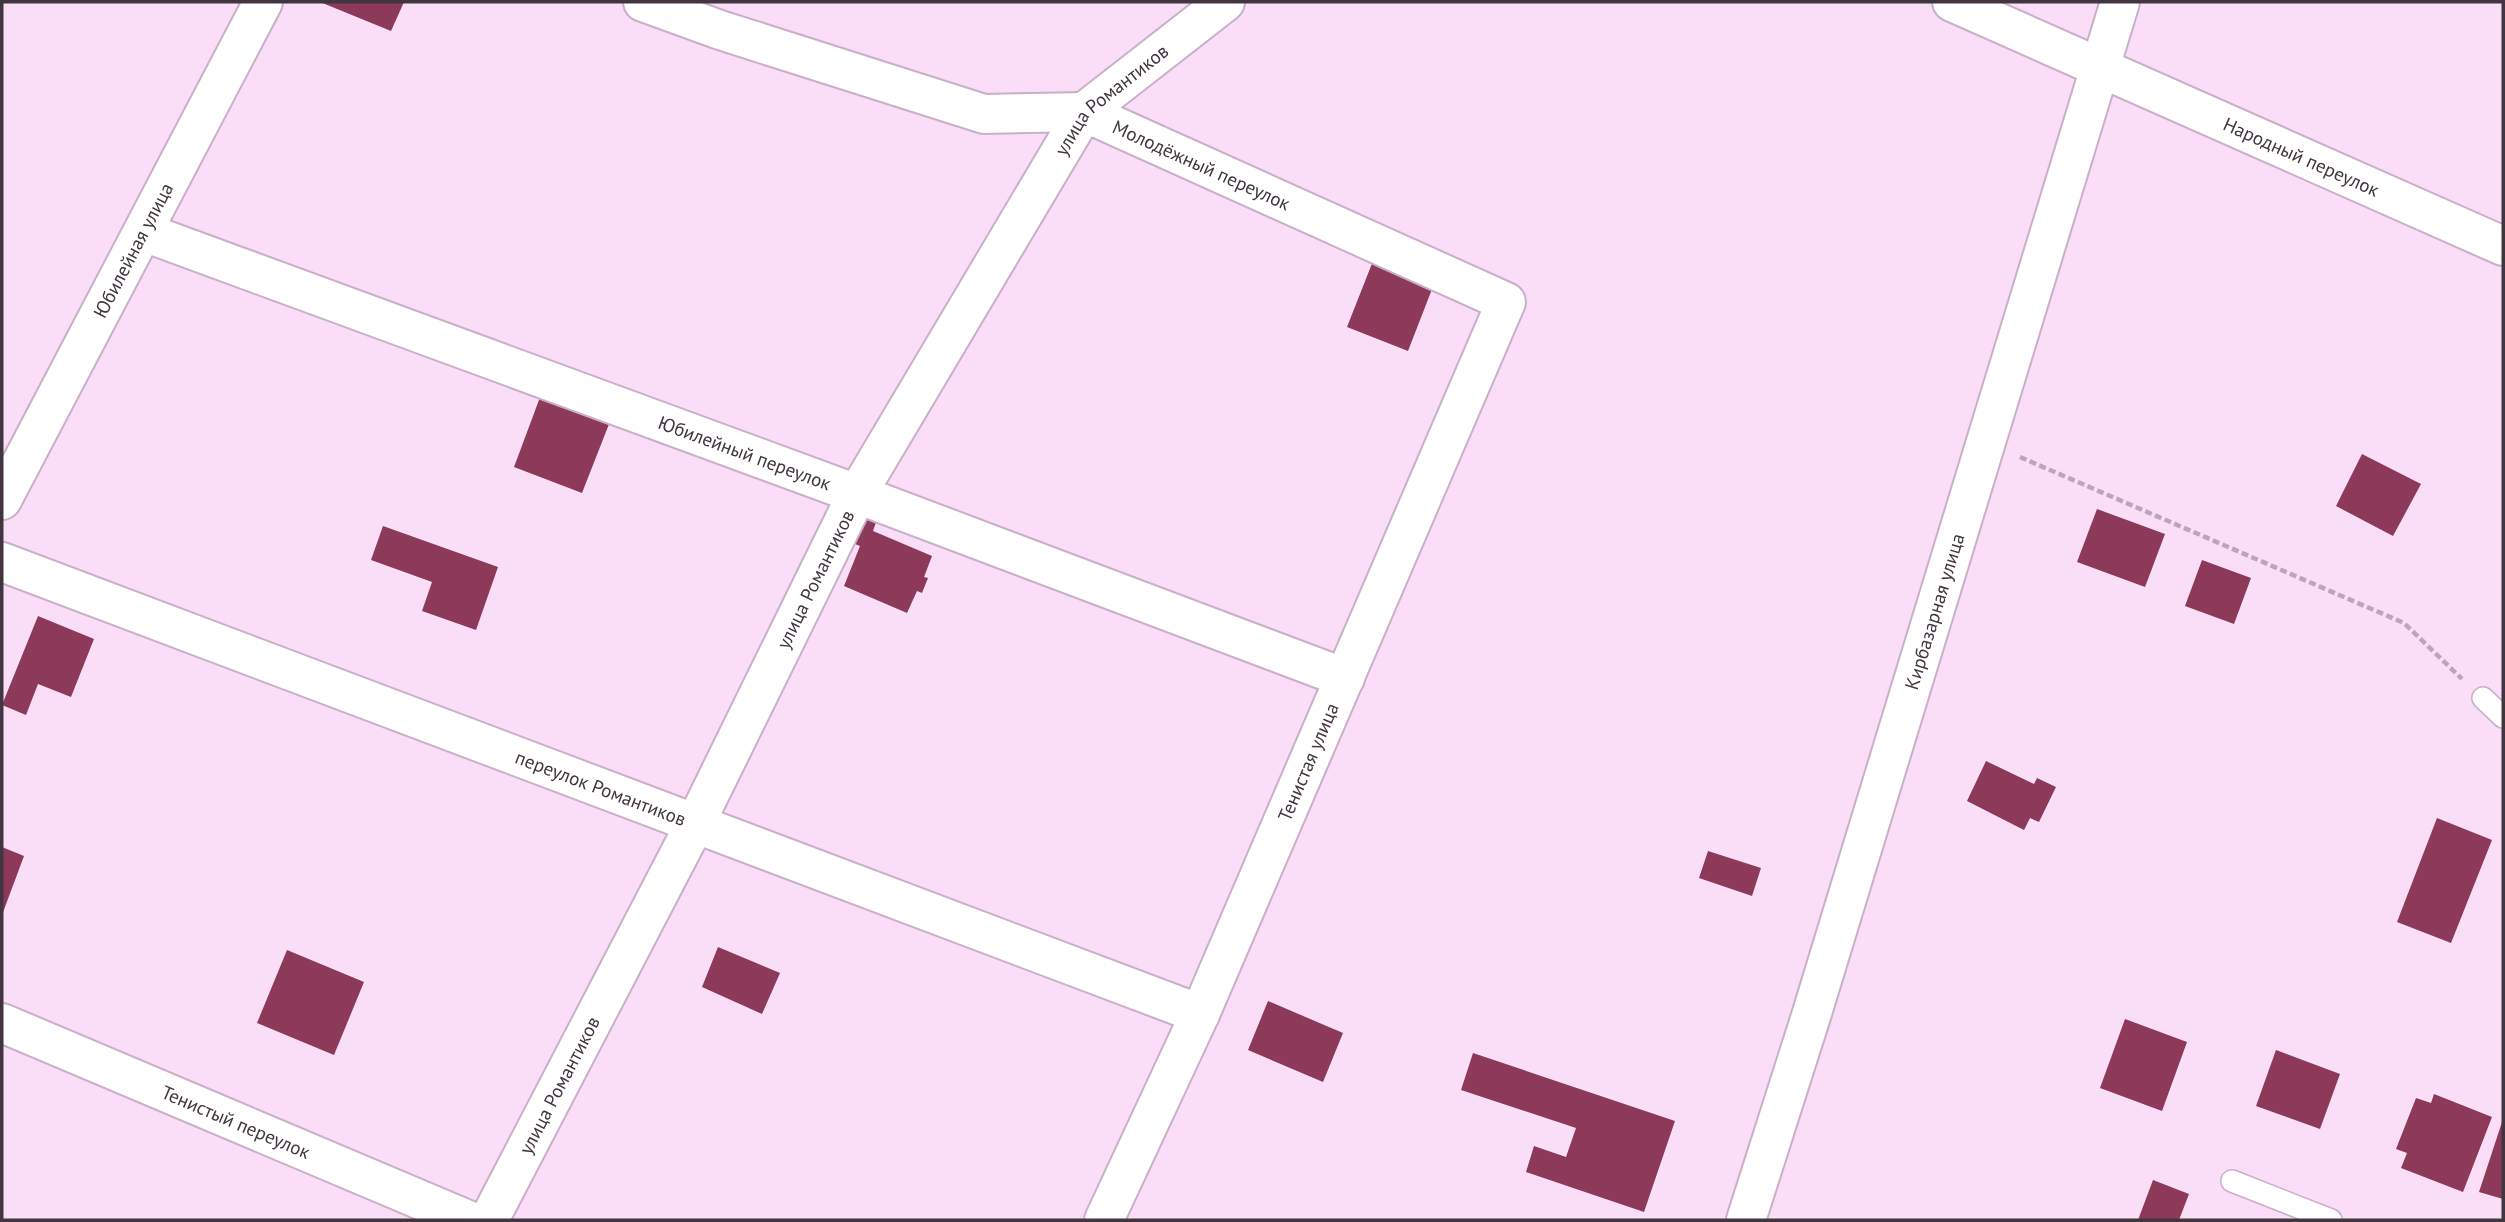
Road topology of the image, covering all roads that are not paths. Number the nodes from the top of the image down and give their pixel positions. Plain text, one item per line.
1 (263, 2) edge
2 (643, 2) edge
3 (1225, 2) edge
4 (1952, 2) edge
5 (2120, 2) edge
6 (727, 16) edge
7 (2098, 67) junction
8 (1084, 112) junction
9 (144, 232) junction
10 (2503, 246) edge
11 (1506, 302) joint
12 (857, 494) junction
13 (2, 500) edge
14 (2, 562) edge
15 (1345, 678) junction
16 (2483, 698) road end
17 (2503, 717) edge
18 (695, 824) junction
19 (1200, 1014) junction
20 (2, 1023) edge
21 (2232, 1181) dead end
22 (468, 1220) edge
23 (489, 1220) edge
24 (1104, 1220) edge
25 (1746, 1220) edge
26 (2331, 1220) edge

1 - 9 street, Юбилейная улица
2 - 6 street, Молодёжный переулок
3 - 8 street, улица Романтиков
4 - 7 street
5 - 7 street, Кирбазарная улица
6 - 8 street, Молодёжный переулок
7 - 10 street, Народный переулок
7 - 25 street, Кирбазарная улица
8 - 11 street, Молодёжный переулок
8 - 12 street, улица Романтиков
9 - 12 street, Юбилейный переулок
9 - 13 street, Юбилейная улица
11 - 15 street, Тенистая улица
12 - 15 street, Юбилейный переулок
12 - 18 street, улица Романтиков
14 - 18 street, переулок Романтиков
15 - 19 street, Тенистая улица
16 - 17 lane
18 - 19 street, переулок Романтиков
18 - 23 street, улица Романтиков
19 - 24 street, Тенистая улица
20 - 22 street, Тенистый переулок
21 - 26 lane

